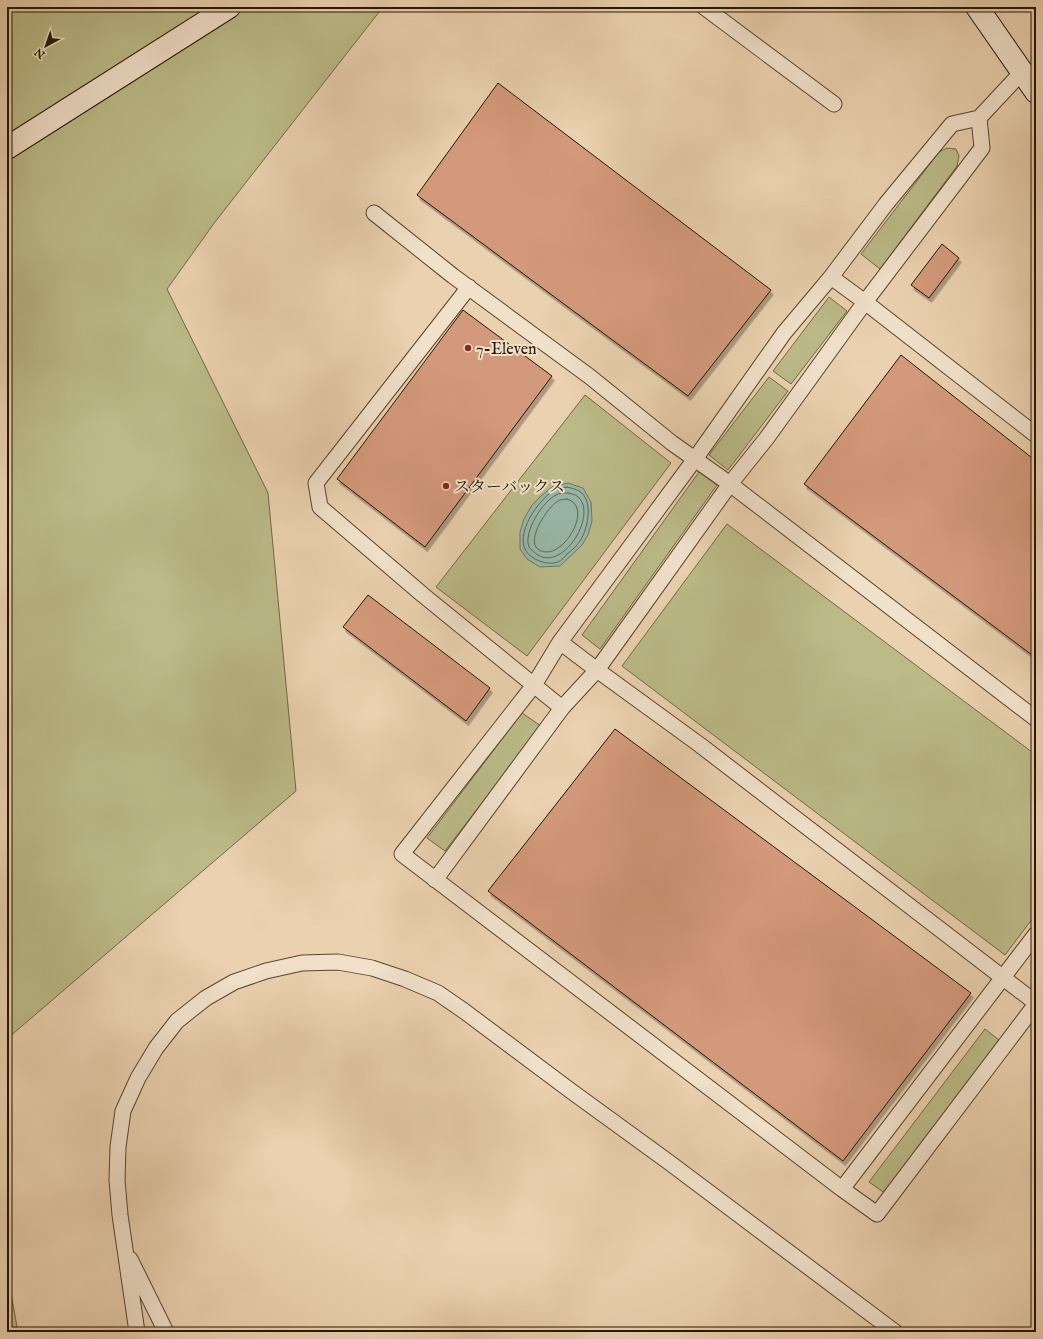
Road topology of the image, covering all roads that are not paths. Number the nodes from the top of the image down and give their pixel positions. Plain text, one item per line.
1 (229, 7) edge
2 (704, 7) edge
3 (977, 7) edge
4 (1021, 72) junction
5 (1036, 92) edge
6 (834, 104) dead end
7 (980, 118) junction
8 (7, 148) edge
9 (374, 213) dead end
10 (831, 277) junction
11 (469, 288) junction
12 (865, 302) junction
13 (1036, 435) edge
14 (695, 459) junction
15 (730, 484) junction
16 (560, 642) junction
17 (596, 670) junction
18 (534, 685) junction
19 (562, 708) junction
20 (1036, 719) edge
21 (435, 880) junction
22 (1036, 934) edge
23 (1004, 977) junction
24 (1036, 1003) edge
25 (842, 1189) junction
26 (125, 1248) junction
27 (137, 1332) edge
28 (166, 1332) edge
29 (895, 1332) edge

1 - 8 street
2 - 6 lane
3 - 4 street
4 - 5 street
4 - 7 lane
7 - 10 lane
7 - 12 lane
9 - 11 lane
10 - 12 lane
10 - 14 lane
11 - 14 lane
11 - 18 lane
12 - 13 lane
12 - 15 lane
14 - 15 lane
14 - 16 lane
15 - 17 lane
15 - 20 lane
16 - 17 lane
16 - 18 lane
17 - 19 lane
17 - 23 lane
18 - 19 lane
18 - 21 lane
19 - 21 lane
21 - 25 lane
22 - 23 lane
23 - 24 lane
23 - 25 lane
24 - 25 lane
26 - 27 lane
26 - 28 lane
26 - 29 lane

